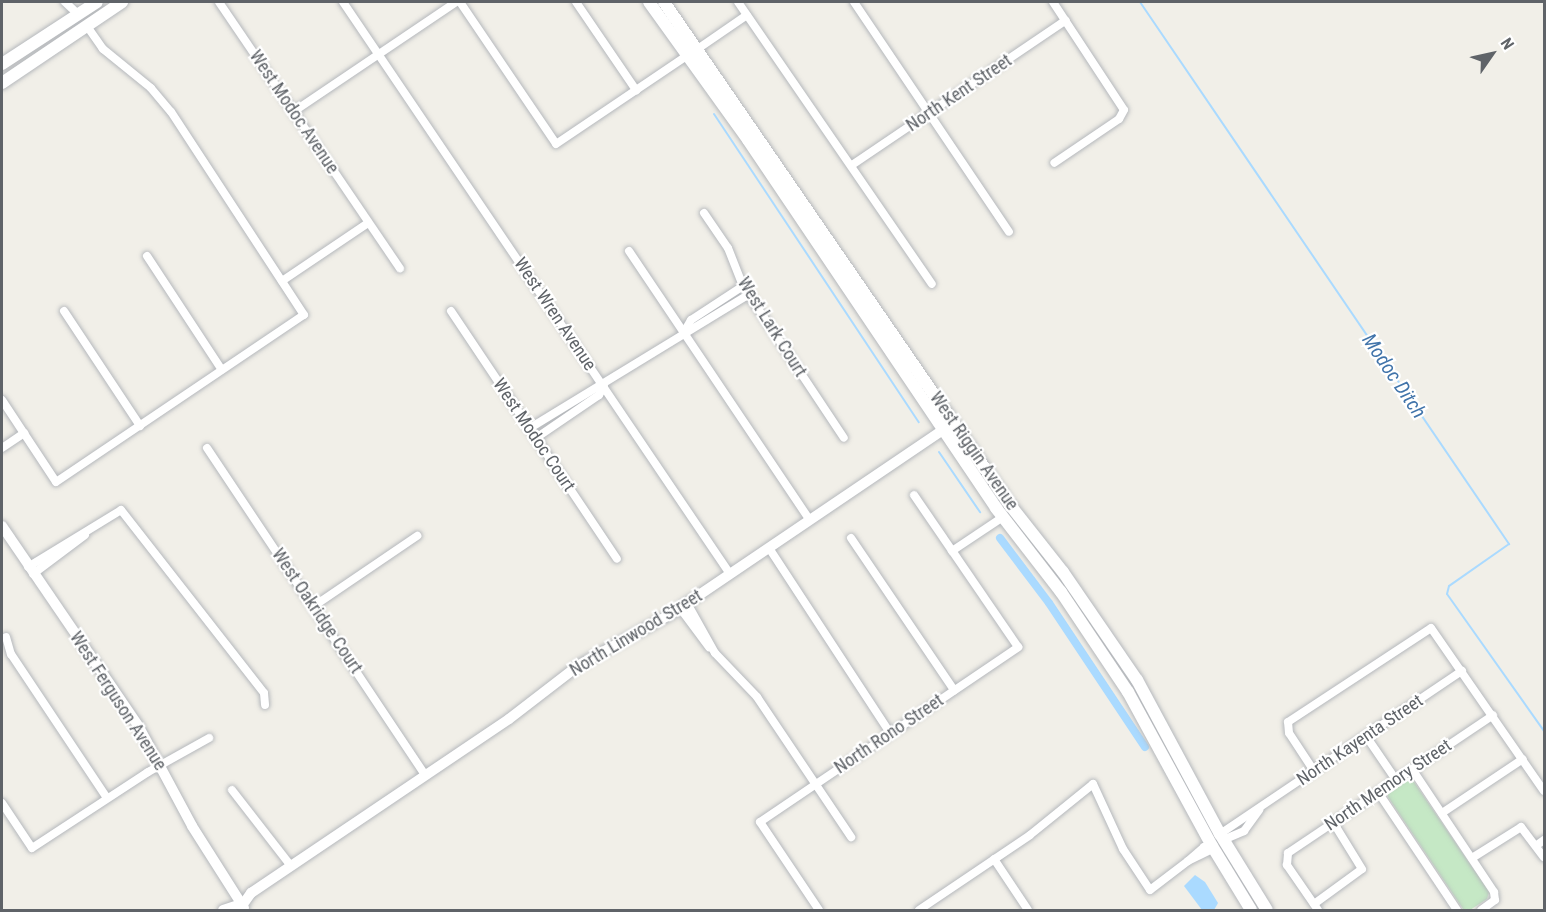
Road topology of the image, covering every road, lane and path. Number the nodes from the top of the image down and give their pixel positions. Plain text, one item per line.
1 (65, 2) edge
2 (97, 2) edge
3 (110, 2) edge
4 (122, 2) edge
5 (219, 2) edge
6 (343, 2) edge
7 (458, 2) edge
8 (576, 2) edge
9 (649, 2) edge
10 (657, 2) edge
11 (664, 2) edge
12 (738, 2) edge
13 (854, 2) edge
14 (1053, 2) edge
15 (76, 8) edge
16 (747, 15) junction
17 (1066, 20) junction
18 (87, 25) junction
19 (699, 48) junction
20 (45, 53) junction
21 (378, 54) junction
22 (688, 55) junction
23 (2, 64) edge
24 (2, 82) edge
25 (636, 90) junction
26 (293, 112) junction
27 (929, 113) junction
28 (751, 124) junction
29 (1054, 163) dead end
30 (852, 165) junction
31 (704, 213) dead end
32 (368, 223) junction
33 (1009, 232) dead end
34 (629, 251) dead end
35 (147, 256) dead end
36 (400, 268) dead end
37 (282, 281) junction
38 (932, 284) dead end
39 (743, 286) junction
40 (748, 295) junction
41 (64, 311) dead end
42 (451, 311) dead end
43 (684, 332) junction
44 (222, 370) junction
45 (604, 386) junction
46 (2, 400) edge
47 (140, 426) junction
48 (948, 426) junction
49 (530, 428) junction
50 (24, 433) junction
51 (536, 438) junction
52 (844, 438) dead end
53 (2, 448) edge
54 (207, 448) dead end
55 (914, 495) dead end
56 (1003, 517) junction
57 (810, 520) junction
58 (2, 526) edge
59 (417, 536) dead end
60 (851, 538) dead end
61 (769, 548) junction
62 (952, 551) junction
63 (617, 559) dead end
64 (31, 571) junction
65 (730, 574) junction
66 (314, 606) junction
67 (684, 606) junction
68 (6, 638) dead end
69 (1462, 671) junction
70 (954, 690) junction
71 (265, 705) dead end
72 (1493, 715) junction
73 (891, 733) junction
74 (1366, 736) junction
75 (210, 738) dead end
76 (1522, 759) junction
77 (161, 764) junction
78 (1169, 764) junction
79 (1412, 769) junction
80 (1314, 771) junction
81 (426, 776) junction
82 (1396, 780) junction
83 (815, 784) junction
84 (232, 790) dead end
85 (1545, 791) edge
86 (1378, 792) junction
87 (107, 798) junction
88 (2, 803) edge
89 (1442, 813) junction
90 (1333, 822) junction
91 (851, 837) dead end
92 (1222, 837) junction
93 (1541, 843) edge
94 (1212, 848) junction
95 (1545, 857) edge
96 (1472, 858) junction
97 (994, 860) junction
98 (291, 866) junction
99 (1316, 907) edge
100 (242, 908) edge
101 (223, 910) edge
102 (819, 910) edge
103 (919, 910) edge
104 (1028, 910) edge
105 (1251, 910) edge
106 (1266, 910) edge
107 (1457, 910) edge
108 (1484, 910) edge

1 - 15 street
2 - 15 main road
3 - 18 main road
4 - 18 main road
5 - 26 street, West Modoc Avenue
6 - 21 street, West Wren Avenue
7 - 21 street
7 - 25 street
8 - 25 street
9 - 22 main road, West Riggin Avenue
10 - 19 main road
11 - 19 main road, West Riggin Avenue
12 - 16 street
13 - 27 street
14 - 17 street
15 - 20 main road
15 - 23 main road
16 - 19 street
16 - 30 street
17 - 27 street, North Kent Street
17 - 29 street
18 - 20 main road
18 - 37 street
19 - 28 main road, West Riggin Avenue
20 - 24 main road
21 - 26 street
21 - 45 street, West Wren Avenue
22 - 25 street
22 - 28 main road
22 - 48 main road, West Riggin Avenue
26 - 32 street, West Modoc Avenue
27 - 30 street, North Kent Street
27 - 33 street
28 - 48 main road, West Riggin Avenue
30 - 38 street
31 - 39 street, West Lark Court
32 - 36 street
32 - 37 street
34 - 43 street
35 - 44 street
37 - 44 street
39 - 40 street, West Lark Court
39 - 43 street
40 - 43 street
40 - 52 street, West Lark Court
41 - 47 street
42 - 49 street, West Modoc Court
43 - 45 street
43 - 57 street
44 - 47 street
45 - 49 street
45 - 51 street
45 - 65 street, West Wren Avenue
46 - 50 street
47 - 50 street
48 - 56 main road, West Riggin Avenue
48 - 57 street, North Linwood Street
48 - 92 main road, West Riggin Avenue
49 - 51 street, West Modoc Court
50 - 53 street
51 - 63 street, West Modoc Court
54 - 66 street, West Oakridge Court
55 - 62 street
56 - 62 street
56 - 78 main road, West Riggin Avenue
57 - 61 street, North Linwood Street
58 - 64 street, West Ferguson Avenue
59 - 66 street
60 - 70 street
61 - 65 street, North Linwood Street
61 - 73 street
62 - 70 street, North Rono Street
64 - 71 street
64 - 77 street, West Ferguson Avenue
65 - 67 street, North Linwood Street
66 - 81 street, West Oakridge Court
67 - 81 street, North Linwood Street
67 - 83 street
68 - 87 street
69 - 72 street
69 - 74 street, North Kayenta Street
69 - 80 street
70 - 73 street, North Rono Street
72 - 76 street
72 - 79 street, North Memory Street
73 - 83 street, North Rono Street
74 - 80 street, North Kayenta Street
74 - 82 street
75 - 77 street
76 - 85 street
76 - 89 street
77 - 87 street
77 - 100 street, West Ferguson Avenue
78 - 92 main road
78 - 94 main road, West Riggin Avenue
79 - 82 street, North Memory Street
79 - 89 street
80 - 92 street, North Kayenta Street
81 - 98 street, North Linwood Street
82 - 86 street, North Memory Street
83 - 91 street
83 - 102 street, North Rono Street
84 - 98 street
86 - 90 street, North Memory Street
86 - 107 street
87 - 88 street
89 - 96 street
90 - 99 street
90 - 99 street, North Memory Street
92 - 106 main road, West Riggin Avenue
93 - 95 street
93 - 96 street
94 - 97 street
94 - 105 main road, West Riggin Avenue
94 - 106 main road
96 - 108 street
97 - 103 street
97 - 104 street
98 - 100 street, North Linwood Street
100 - 101 street, North Linwood Street

